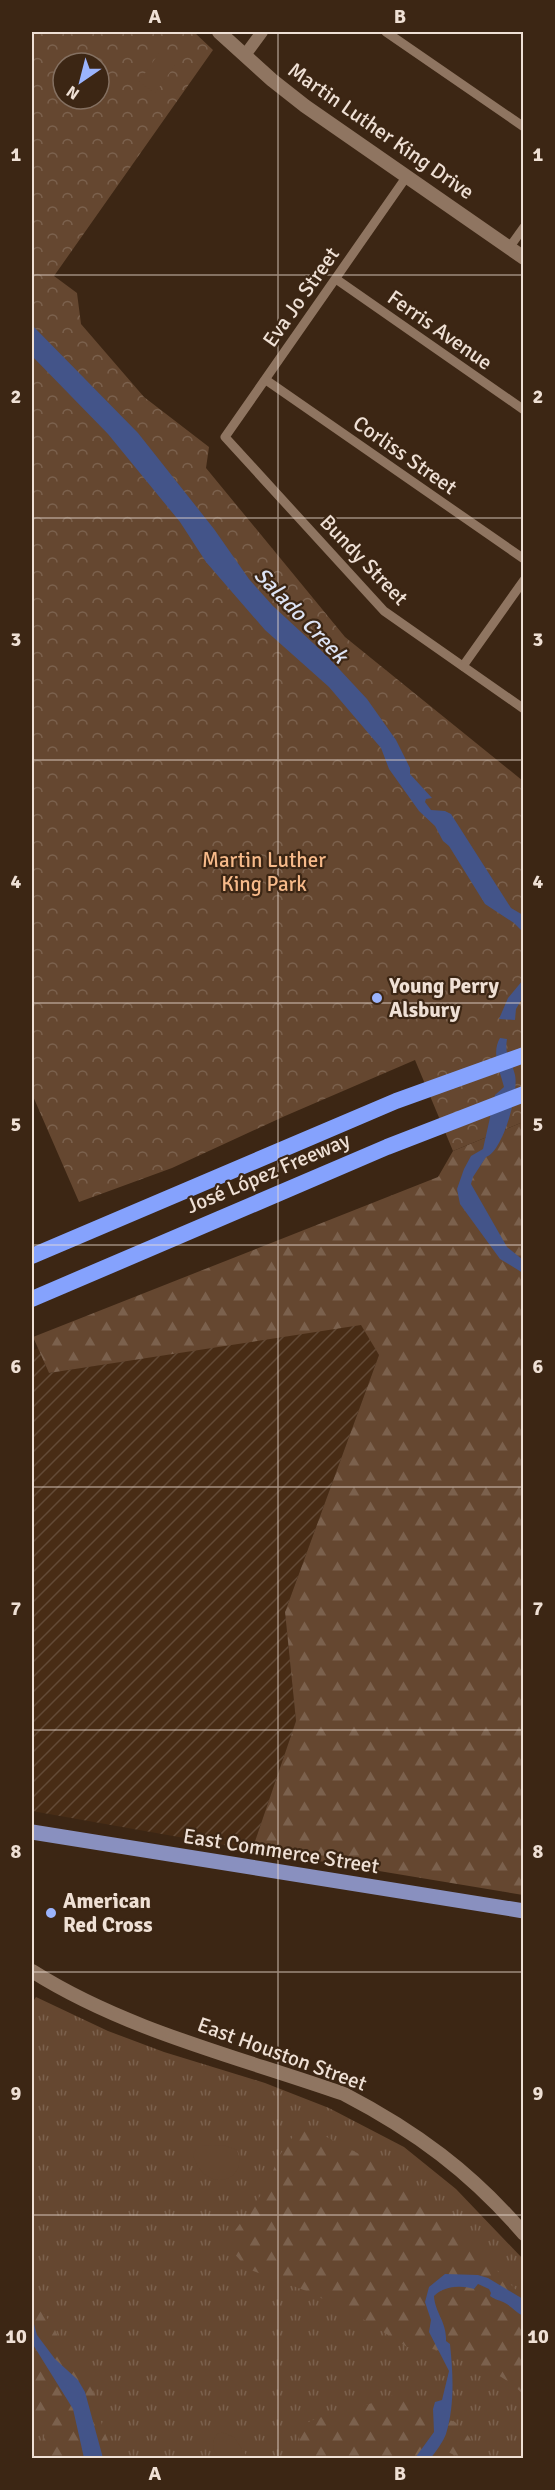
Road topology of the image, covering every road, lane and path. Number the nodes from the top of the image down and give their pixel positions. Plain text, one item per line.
1 (219, 32) edge
2 (262, 32) edge
3 (386, 32) edge
4 (245, 55) junction
5 (524, 127) edge
6 (407, 176) junction
7 (524, 227) edge
8 (509, 248) junction
9 (524, 258) edge
10 (336, 279) junction
11 (266, 380) junction
12 (524, 410) edge
13 (225, 437) joint
14 (524, 560) edge
15 (524, 580) edge
16 (463, 666) junction
17 (524, 708) edge
18 (524, 1055) edge
19 (524, 1094) edge
20 (32, 1256) edge
21 (32, 1299) edge
22 (32, 1832) edge
23 (521, 1911) edge
24 (32, 1971) edge
25 (524, 2234) edge

1 - 4 main road, Martin Luther King Drive
2 - 4 street
3 - 5 street
4 - 6 main road, Martin Luther King Drive
6 - 8 main road, Martin Luther King Drive
6 - 10 street, Eva Jo Street
7 - 8 street
8 - 9 main road, Martin Luther King Drive
10 - 11 street, Eva Jo Street
10 - 12 street, Ferris Avenue
11 - 13 street, Eva Jo Street
11 - 14 street, Corliss Street
13 - 16 street, Bundy Street
15 - 16 street
16 - 17 street, Bundy Street
18 - 20 highway, José López Freeway
19 - 21 highway, José López Freeway
22 - 23 main road, East Commerce Street
24 - 25 main road, East Houston Street

